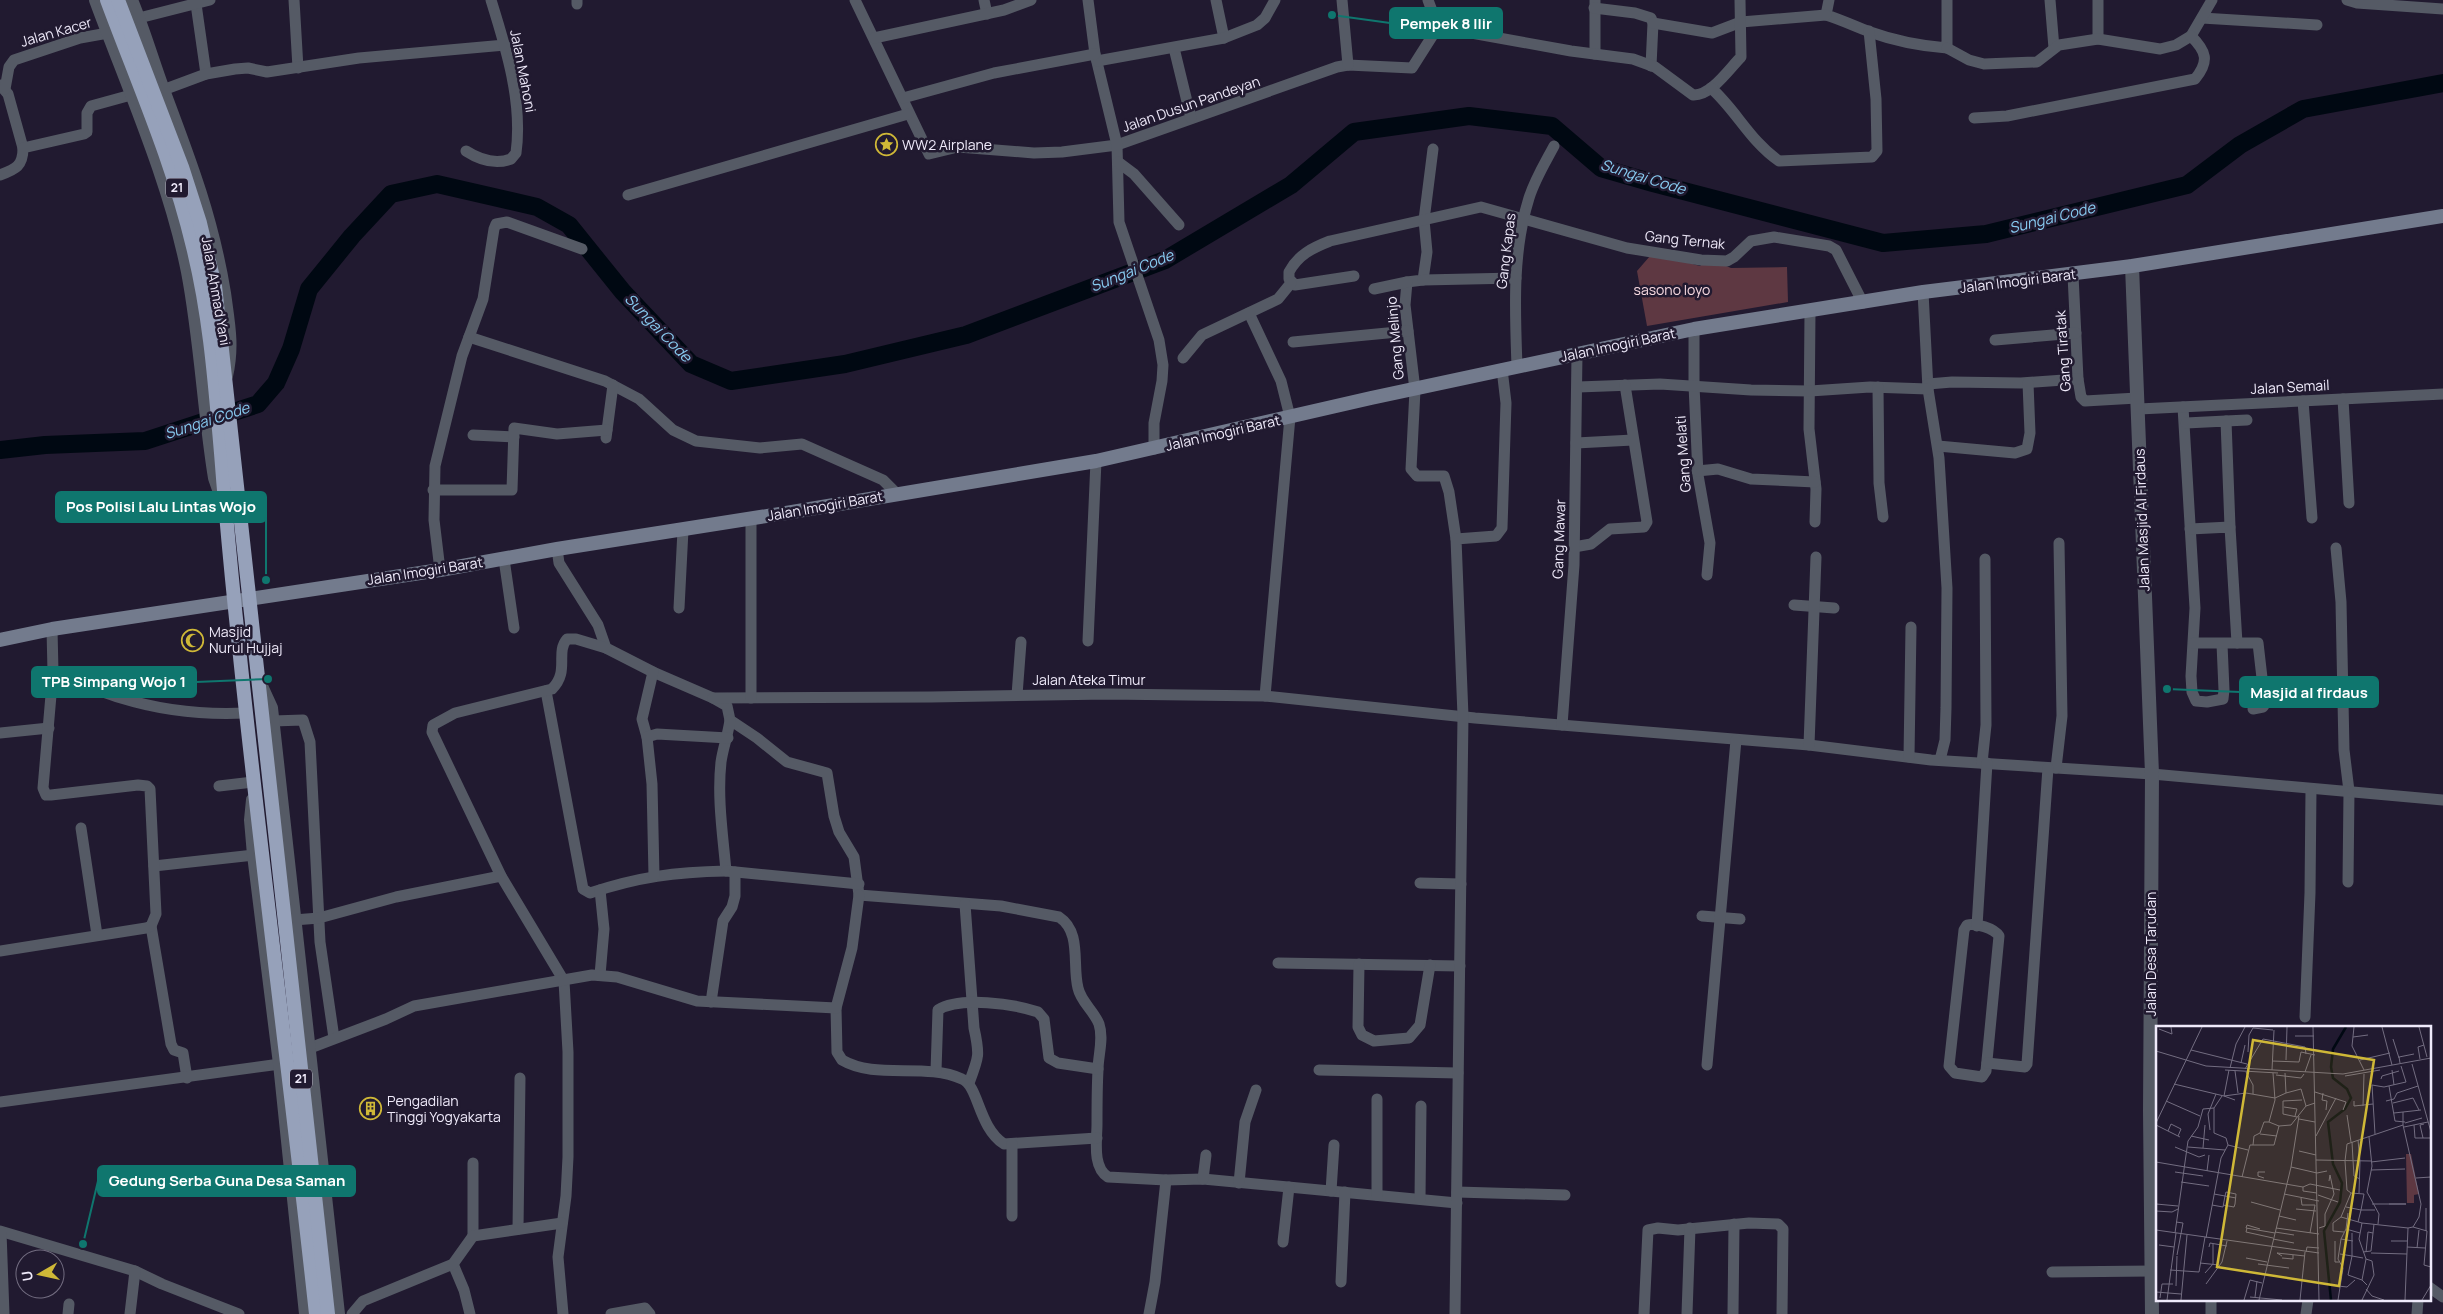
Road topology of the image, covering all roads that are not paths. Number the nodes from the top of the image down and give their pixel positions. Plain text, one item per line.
1 (96, 0) edge
2 (107, 0) edge
3 (118, 0) edge
4 (132, 0) edge
5 (210, 0) edge
6 (294, 0) edge
7 (491, 0) edge
8 (855, 0) edge
9 (984, 0) edge
10 (1031, 0) edge
11 (1088, 0) edge
12 (1216, 0) edge
13 (1275, 0) edge
14 (1342, 0) edge
15 (1428, 0) edge
16 (1740, 0) edge
17 (1830, 0) edge
18 (1947, 0) edge
19 (2050, 0) edge
20 (2098, 0) edge
21 (2347, 0) edge
22 (2209, 2) edge
23 (196, 4) junction
24 (1594, 4) edge
25 (2443, 9) edge
26 (987, 14) junction
27 (1826, 15) junction
28 (139, 18) junction
29 (2202, 18) junction
30 (1741, 22) junction
31 (1653, 23) junction
32 (2317, 25) dead end
33 (1438, 27) junction
34 (118, 31) junction
35 (1868, 31) junction
36 (2191, 36) junction
37 (874, 38) junction
38 (1224, 38) junction
39 (2098, 39) junction
40 (505, 45) junction
41 (1174, 48) junction
42 (1947, 48) junction
43 (2054, 48) junction
44 (1596, 54) junction
45 (1096, 58) junction
46 (1348, 65) junction
47 (1651, 66) junction
48 (298, 68) junction
49 (206, 74) junction
50 (2, 87) edge
51 (1711, 88) junction
52 (163, 90) junction
53 (131, 95) junction
54 (903, 98) junction
55 (908, 114) junction
56 (1191, 118) junction
57 (1974, 118) dead end
58 (1117, 145) junction
59 (1554, 146) dead end
60 (23, 148) junction
61 (1433, 149) dead end
62 (466, 151) dead end
63 (1118, 162) junction
64 (0, 175) edge
65 (628, 195) dead end
66 (2443, 216) edge
67 (1525, 219) junction
68 (1424, 220) junction
69 (1179, 225) dead end
70 (582, 249) dead end
71 (2132, 266) junction
72 (2074, 275) junction
73 (1354, 276) dead end
74 (1516, 278) junction
75 (1423, 280) junction
76 (1407, 282) junction
77 (1291, 283) junction
78 (1374, 288) dead end
79 (1923, 292) junction
80 (1863, 303) junction
81 (1810, 312) junction
82 (1249, 314) junction
83 (1694, 329) junction
84 (1408, 332) junction
85 (2076, 333) junction
86 (469, 337) junction
87 (1995, 340) dead end
88 (1293, 342) dead end
89 (1577, 354) junction
90 (1183, 358) dead end
91 (1517, 366) junction
92 (1502, 369) junction
93 (2078, 379) junction
94 (2028, 383) junction
95 (218, 384) junction
96 (613, 385) junction
97 (1625, 385) junction
98 (1694, 385) junction
99 (1578, 387) junction
100 (1928, 387) junction
101 (1878, 388) junction
102 (1415, 390) junction
103 (1810, 391) junction
104 (2443, 394) edge
105 (2343, 399) junction
106 (2303, 401) junction
107 (2138, 403) junction
108 (2183, 407) junction
109 (1290, 417) junction
110 (2247, 420) dead end
111 (2226, 422) junction
112 (2186, 423) junction
113 (473, 435) dead end
114 (514, 437) junction
115 (1633, 440) junction
116 (1576, 443) junction
117 (1938, 446) junction
118 (1154, 449) junction
119 (222, 450) junction
120 (1096, 461) junction
121 (1697, 471) junction
122 (1815, 482) junction
123 (433, 490) junction
124 (897, 494) junction
125 (2348, 503) dead end
126 (1883, 517) dead end
127 (2312, 518) dead end
128 (751, 519) junction
129 (1815, 522) dead end
130 (2230, 527) junction
131 (2190, 529) junction
132 (683, 530) junction
133 (1456, 539) junction
134 (2059, 543) dead end
135 (1574, 547) junction
136 (2336, 548) dead end
137 (557, 549) junction
138 (1816, 557) dead end
139 (504, 559) junction
140 (1985, 559) dead end
141 (440, 570) junction
142 (1707, 575) dead end
143 (250, 598) junction
144 (234, 602) junction
145 (1794, 605) dead end
146 (1815, 606) junction
147 (679, 608) dead end
148 (1834, 608) dead end
149 (1911, 627) dead end
150 (514, 628) dead end
151 (52, 629) junction
152 (0, 640) edge
153 (1021, 642) dead end
154 (1088, 642) dead end
155 (2194, 643) junction
156 (2237, 643) junction
157 (2222, 644) junction
158 (606, 648) junction
159 (53, 672) junction
160 (653, 672) junction
161 (258, 681) junction
162 (546, 691) junction
163 (1017, 695) junction
164 (1265, 696) junction
165 (713, 698) junction
166 (750, 698) junction
167 (2253, 709) dead end
168 (246, 713) junction
169 (1463, 716) junction
170 (730, 720) junction
171 (273, 721) junction
172 (1562, 725) junction
173 (49, 728) junction
174 (0, 733) edge
175 (647, 737) junction
176 (728, 738) junction
177 (1736, 740) junction
178 (1810, 745) junction
179 (1909, 757) junction
180 (1940, 760) junction
181 (1985, 763) junction
182 (2052, 768) junction
183 (2152, 774) junction
184 (254, 784) junction
185 (219, 786) dead end
186 (2312, 789) junction
187 (2349, 791) junction
188 (2443, 800) edge
189 (82, 828) dead end
190 (278, 843) junction
191 (257, 851) junction
192 (154, 866) junction
193 (730, 872) junction
194 (501, 876) junction
195 (654, 876) junction
196 (2348, 882) dead end
197 (1420, 883) dead end
198 (1461, 884) junction
199 (859, 889) junction
200 (600, 890) junction
201 (965, 904) junction
202 (1702, 916) dead end
203 (1720, 917) junction
204 (319, 918) junction
205 (1740, 919) dead end
206 (294, 920) junction
207 (151, 926) junction
208 (1977, 926) junction
209 (97, 935) junction
210 (0, 951) edge
211 (1278, 964) dead end
212 (1359, 964) junction
213 (1430, 965) junction
214 (1460, 966) junction
215 (600, 975) junction
216 (564, 981) junction
217 (973, 1001) junction
218 (711, 1002) junction
219 (836, 1008) junction
220 (2306, 1017) dead end
221 (334, 1038) junction
222 (310, 1048) junction
223 (280, 1064) junction
224 (1987, 1064) junction
225 (1707, 1065) dead end
226 (1098, 1069) junction
227 (1319, 1070) dead end
228 (936, 1071) junction
229 (1458, 1073) junction
230 (188, 1078) junction
231 (520, 1078) dead end
232 (969, 1083) junction
233 (1256, 1090) dead end
234 (1377, 1100) dead end
235 (0, 1102) edge
236 (1421, 1106) dead end
237 (299, 1108) junction
238 (1097, 1138) junction
239 (1012, 1144) junction
240 (1334, 1145) dead end
241 (1206, 1155) dead end
242 (473, 1162) dead end
243 (1203, 1179) junction
244 (1166, 1180) junction
245 (1239, 1182) junction
246 (1289, 1187) junction
247 (1331, 1191) junction
248 (1344, 1192) junction
249 (1377, 1195) junction
250 (1565, 1195) dead end
251 (1457, 1197) junction
252 (1420, 1199) junction
253 (1012, 1216) dead end
254 (562, 1223) junction
255 (1734, 1224) junction
256 (1690, 1228) junction
257 (518, 1229) junction
258 (1, 1231) edge
259 (473, 1236) junction
260 (1283, 1242) dead end
261 (2154, 1247) edge
262 (453, 1264) junction
263 (135, 1271) junction
264 (2152, 1271) junction
265 (2052, 1272) dead end
266 (1341, 1282) dead end
267 (2430, 1288) edge
268 (2443, 1297) edge
269 (4, 1314) edge
270 (130, 1314) edge
271 (239, 1314) edge
272 (306, 1314) edge
273 (316, 1314) edge
274 (328, 1314) edge
275 (338, 1314) edge
276 (352, 1314) edge
277 (470, 1314) edge
278 (563, 1314) edge
279 (611, 1314) edge
280 (650, 1314) edge
281 (1149, 1314) edge
282 (1455, 1314) edge
283 (1644, 1314) edge
284 (1687, 1314) edge
285 (1733, 1314) edge
286 (1782, 1314) edge
287 (2152, 1314) edge

1 - 34 street
2 - 34 highway, Jalan Ahmad Yani / 21
3 - 34 highway, Jalan Ahmad Yani / 21
4 - 28 street
5 - 23 street
6 - 48 street
7 - 40 street, Jalan Mahoni
8 - 37 street
9 - 26 street
10 - 26 street
11 - 45 street
12 - 38 street
13 - 38 street
14 - 46 street
15 - 33 street
16 - 30 street
17 - 27 street
18 - 42 street
19 - 43 street
20 - 39 street
21 - 25 street
22 - 29 street
23 - 28 street
23 - 49 street
24 - 31 street
24 - 44 street
26 - 37 street
27 - 30 street
27 - 35 street
28 - 52 street
29 - 32 street
29 - 36 street
30 - 31 street
30 - 51 street
31 - 47 street
33 - 44 street
33 - 46 street, Jalan Dusun Pandeyan
34 - 50 street, Jalan Kacer
34 - 53 street
34 - 95 highway, Jalan Ahmad Yani / 21
35 - 42 street
35 - 51 street
36 - 39 street
36 - 57 street
37 - 54 street
38 - 41 street
39 - 43 street
40 - 48 street
40 - 62 street, Jalan Mahoni
41 - 45 street
41 - 56 street
42 - 43 street
44 - 47 street
45 - 54 street
45 - 58 street
46 - 56 street, Jalan Dusun Pandeyan
47 - 51 street
48 - 49 street
49 - 52 street
50 - 60 street
52 - 95 street
53 - 60 street
53 - 95 street
54 - 55 street
55 - 58 street
55 - 65 street
56 - 58 street, Jalan Dusun Pandeyan
58 - 63 street, Jalan Dusun Pandeyan
59 - 67 street, Gang Kapas
60 - 64 street
61 - 68 street
63 - 69 street
63 - 118 street, Jalan Dusun Pandeyan
66 - 71 main road, Jalan Imogiri Barat
67 - 68 street, Gang Ternak
67 - 74 street, Gang Kapas
67 - 80 street, Gang Ternak
68 - 75 street
68 - 77 street, Gang Ternak
70 - 86 street
71 - 72 main road, Jalan Imogiri Barat
71 - 107 street, Jalan Masjid Al Firdaus
72 - 79 main road, Jalan Imogiri Barat
72 - 85 street, Gang Tiratak
73 - 77 street
74 - 75 street, Gang Melinjo
74 - 91 street, Gang Kapas
75 - 76 street, Gang Melinjo
76 - 78 street
76 - 84 street, Gang Melinjo
77 - 82 street
79 - 80 main road, Jalan Imogiri Barat
79 - 100 street
80 - 81 main road, Jalan Imogiri Barat
81 - 83 main road, Jalan Imogiri Barat
81 - 103 street
82 - 90 street
82 - 109 street
83 - 89 main road, Jalan Imogiri Barat
83 - 98 street, Gang Melati
84 - 88 street
84 - 102 street, Gang Melinjo
85 - 87 street
85 - 93 street, Gang Tiratak
86 - 96 street
86 - 123 street
89 - 91 main road, Jalan Imogiri Barat
89 - 99 street, Gang Mawar
91 - 92 main road, Jalan Imogiri Barat
92 - 102 main road, Jalan Imogiri Barat
92 - 133 street
93 - 94 street
93 - 107 street, Gang Tiratak
94 - 100 street
94 - 117 street
95 - 119 highway, Jalan Ahmad Yani / 21
95 - 119 street
96 - 114 street
96 - 124 street
97 - 98 street
97 - 99 street
97 - 115 street
98 - 103 street
98 - 121 street, Gang Melati
99 - 116 street, Gang Mawar
100 - 101 street
100 - 117 street
101 - 103 street
101 - 126 street
102 - 109 main road, Jalan Imogiri Barat
102 - 133 street, Gang Melinjo
103 - 122 street
104 - 105 street, Jalan Semail
105 - 106 street, Jalan Semail
105 - 125 street
106 - 108 street, Jalan Semail
106 - 127 street
107 - 108 street, Jalan Semail
107 - 183 street, Jalan Masjid Al Firdaus
108 - 112 street
109 - 118 main road, Jalan Imogiri Barat
109 - 164 street
110 - 111 street
111 - 112 street
111 - 130 street
112 - 131 street
113 - 114 street
114 - 123 street
115 - 116 street
115 - 135 street
116 - 135 street, Gang Mawar
117 - 180 street
118 - 120 main road, Jalan Imogiri Barat
119 - 143 highway, Jalan Ahmad Yani / 21
119 - 144 highway, Jalan Ahmad Yani / 21
120 - 124 main road, Jalan Imogiri Barat
120 - 154 street
121 - 122 street
121 - 142 street, Gang Melati
122 - 129 street
123 - 141 street
124 - 128 main road, Jalan Imogiri Barat
128 - 132 main road, Jalan Imogiri Barat
128 - 166 street
130 - 131 street
130 - 156 street
131 - 155 street
132 - 137 main road, Jalan Imogiri Barat
132 - 147 street
133 - 169 street
134 - 182 street
135 - 172 street, Gang Mawar
136 - 187 street
137 - 139 main road, Jalan Imogiri Barat
137 - 158 street
138 - 146 street
139 - 141 main road, Jalan Imogiri Barat
139 - 150 street
140 - 181 street
141 - 143 main road, Jalan Imogiri Barat
143 - 144 main road, Jalan Imogiri Barat
143 - 161 highway, 21
144 - 151 main road, Jalan Imogiri Barat
144 - 168 highway, 21
145 - 146 street
146 - 148 street
146 - 178 street
149 - 179 street
151 - 152 main road, Jalan Imogiri Barat
151 - 159 street
153 - 163 street
155 - 157 street
155 - 157 street
156 - 157 street
156 - 167 street
158 - 160 street
158 - 162 street
159 - 168 street
159 - 173 street
160 - 165 street
160 - 175 street
161 - 171 street
161 - 190 highway, 21
162 - 194 street
162 - 200 street
163 - 164 street, Jalan Ateka Timur
163 - 166 street, Jalan Ateka Timur
164 - 169 street, Jalan Ateka Timur
165 - 166 street, Jalan Ateka Timur
165 - 170 street
168 - 184 highway, 21
169 - 172 street, Jalan Ateka Timur
169 - 198 street
170 - 176 street
170 - 199 street
171 - 204 street
171 - 206 street
172 - 177 street, Jalan Ateka Timur
173 - 174 street
173 - 192 street
175 - 176 street
175 - 195 street
176 - 193 street
177 - 178 street, Jalan Ateka Timur
177 - 203 street
178 - 179 street, Jalan Ateka Timur
179 - 180 street, Jalan Ateka Timur
180 - 181 street, Jalan Ateka Timur
181 - 182 street, Jalan Ateka Timur
181 - 208 street
182 - 183 street, Jalan Ateka Timur
182 - 224 street
183 - 186 street, Jalan Ateka Timur
183 - 261 street, Jalan Desa Tarudan
184 - 185 street
184 - 191 highway, 21
186 - 187 street, Jalan Ateka Timur
186 - 220 street
187 - 188 street, Jalan Ateka Timur
187 - 196 street
189 - 209 street
190 - 191 highway
190 - 237 highway, 21
191 - 192 street
191 - 223 street
191 - 237 highway, 21
192 - 207 street
193 - 195 street
193 - 199 street
193 - 218 street
194 - 204 street
194 - 216 street
195 - 200 street
197 - 198 street
198 - 214 street
199 - 201 street
199 - 219 street
200 - 215 street
201 - 217 street
201 - 226 street
202 - 203 street
203 - 205 street
203 - 225 street
204 - 206 street
204 - 221 street
206 - 222 street
207 - 209 street
207 - 230 street
208 - 224 street
208 - 224 street
209 - 210 street
211 - 212 street
212 - 213 street
212 - 213 street
213 - 214 street
214 - 229 street
215 - 216 street
215 - 218 street
216 - 221 street
216 - 254 street
217 - 226 street
217 - 228 street
217 - 232 street
218 - 219 street
219 - 228 street
221 - 222 street
222 - 237 street
223 - 230 street
223 - 237 street
226 - 238 street
227 - 229 street
228 - 232 street
229 - 251 street
230 - 235 street
231 - 257 street
232 - 239 street
233 - 245 street
234 - 249 street
236 - 252 street
237 - 272 street
237 - 273 highway, 21
237 - 274 highway, 21
237 - 275 street
238 - 239 street
238 - 244 street
239 - 253 street
240 - 247 street
241 - 243 street
242 - 259 street
243 - 244 street
243 - 245 street
244 - 281 street
245 - 246 street
246 - 247 street
246 - 260 street
247 - 248 street
248 - 249 street
248 - 266 street
249 - 252 street
250 - 251 street
251 - 252 street
251 - 282 street
254 - 257 street
254 - 278 street
255 - 256 street
255 - 285 street
255 - 286 street
256 - 283 street
256 - 284 street
257 - 259 street
258 - 263 street
258 - 269 street
259 - 262 street
261 - 264 street, Jalan Desa Tarudan
262 - 276 street
262 - 277 street
263 - 270 street
263 - 271 street
264 - 265 street
264 - 287 street, Jalan Desa Tarudan
267 - 268 street
279 - 280 street

